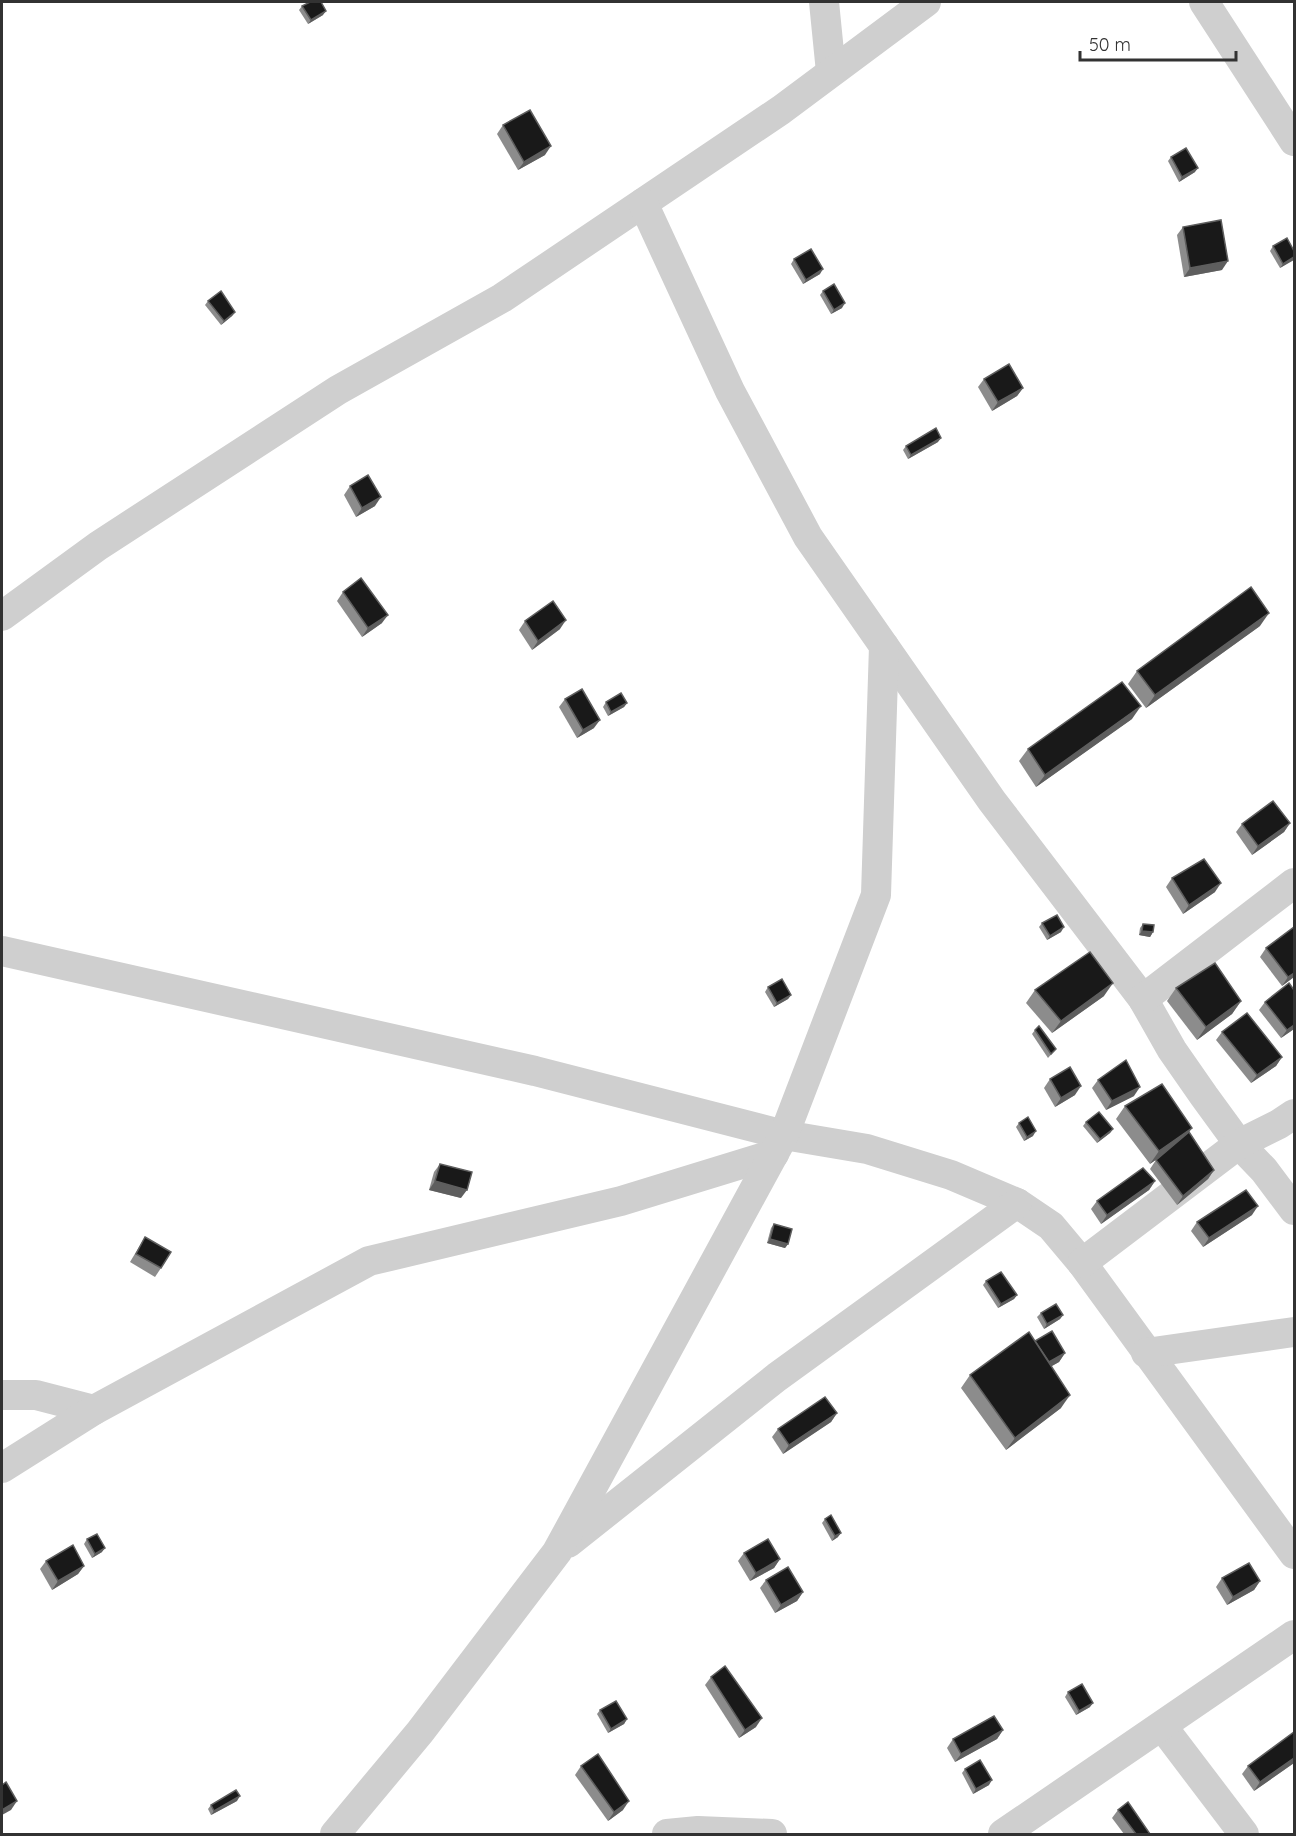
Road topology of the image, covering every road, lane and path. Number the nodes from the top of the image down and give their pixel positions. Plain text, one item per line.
1 (824, 2) edge
2 (926, 2) edge
3 (1204, 2) edge
4 (831, 72) junction
5 (1294, 141) edge
6 (643, 203) junction
7 (2, 616) edge
8 (884, 646) junction
9 (1294, 883) edge
10 (2, 951) edge
11 (1143, 999) junction
12 (1294, 1114) edge
13 (779, 1144) junction
14 (1239, 1144) junction
15 (1017, 1203) junction
16 (1294, 1210) edge
17 (1082, 1263) junction
18 (1294, 1332) edge
19 (1146, 1353) junction
20 (2, 1395) edge
21 (94, 1410) junction
22 (2, 1468) edge
23 (557, 1552) junction
24 (1294, 1554) edge
25 (1294, 1635) edge
26 (1162, 1726) junction
27 (335, 1834) edge
28 (667, 1834) edge
29 (772, 1834) edge
30 (1003, 1834) edge
31 (1244, 1834) edge

1 - 4 street
2 - 4 street
3 - 5 street
4 - 6 street
6 - 7 street
6 - 8 street
8 - 11 street
8 - 13 street
9 - 11 street
10 - 13 street
11 - 14 street
12 - 14 street
13 - 15 street
13 - 21 street
13 - 23 street
14 - 16 street
14 - 17 street
15 - 17 street
15 - 23 street
17 - 19 street
18 - 19 street
19 - 24 street
20 - 21 street
21 - 22 street
23 - 27 street
25 - 26 street
26 - 30 street
26 - 31 street
28 - 29 street

